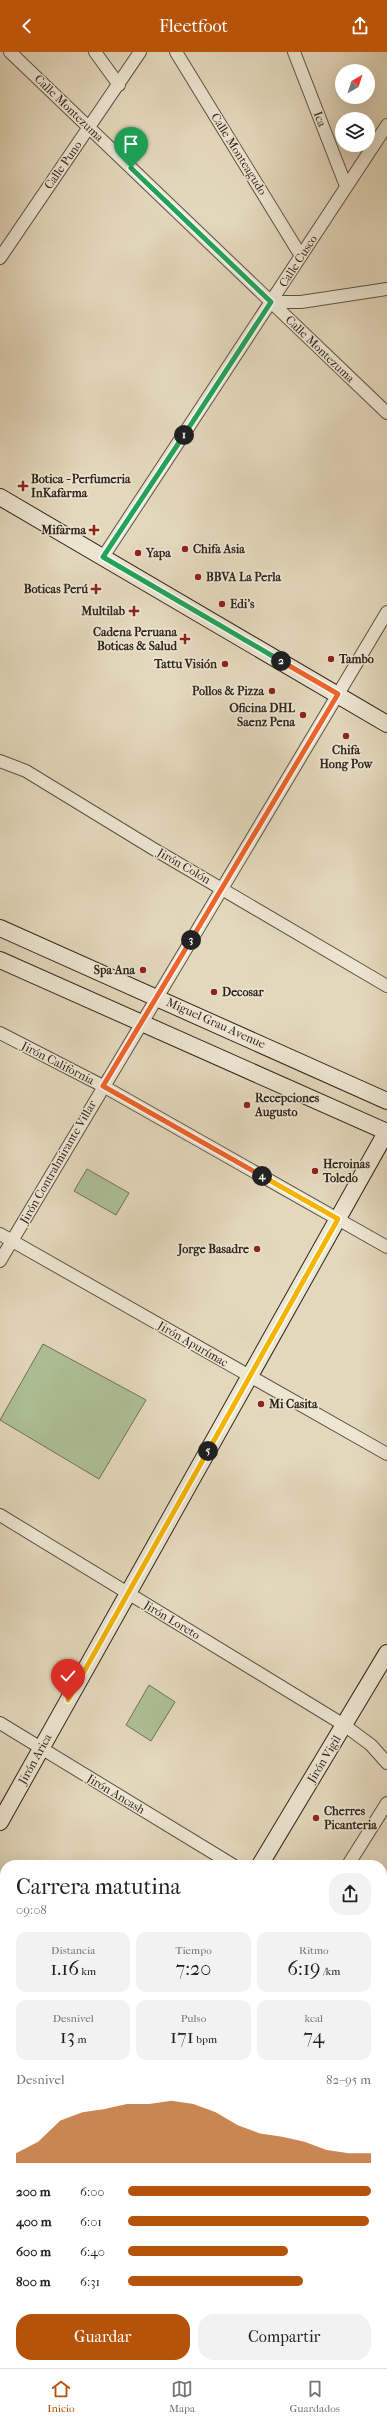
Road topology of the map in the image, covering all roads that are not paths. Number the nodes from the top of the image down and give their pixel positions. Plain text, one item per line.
1 (10, 52) edge
2 (95, 52) edge
3 (140, 52) edge
4 (176, 52) edge
5 (294, 52) edge
6 (119, 85) junction
7 (387, 125) edge
8 (90, 128) junction
9 (346, 186) junction
10 (301, 256) junction
11 (0, 258) edge
12 (387, 289) edge
13 (271, 302) junction
14 (387, 413) edge
15 (0, 497) edge
16 (103, 557) junction
17 (387, 612) edge
18 (338, 694) junction
19 (387, 724) edge
20 (0, 760) edge
21 (221, 888) junction
22 (0, 928) edge
23 (0, 960) edge
24 (387, 986) edge
25 (157, 996) junction
26 (141, 1023) junction
27 (0, 1034) edge
28 (103, 1086) junction
29 (387, 1100) edge
30 (387, 1131) edge
31 (338, 1219) junction
32 (0, 1234) edge
33 (12, 1241) junction
34 (387, 1247) edge
35 (0, 1261) edge
36 (250, 1376) junction
37 (387, 1454) edge
38 (0, 1515) edge
39 (128, 1593) junction
40 (387, 1654) edge
41 (0, 1723) edge
42 (344, 1725) junction
43 (41, 1748) junction
44 (387, 1763) edge
45 (387, 1803) edge
46 (0, 1822) edge
47 (225, 1860) edge
48 (263, 1860) edge
49 (351, 1860) edge

1 - 8 street, Calle Montezuma
2 - 6 street
3 - 6 street, Calle Puno
4 - 10 street, Calle Monteagudo
5 - 9 street, Ica
6 - 8 street, Calle Puno
7 - 9 street, Calle Cusco
8 - 11 street, Calle Puno
8 - 13 street, Calle Montezuma
9 - 10 street, Calle Cusco
10 - 13 street, Calle Cusco
12 - 13 street
13 - 14 street, Calle Montezuma
13 - 16 street, Calle Cusco
15 - 16 main road
16 - 18 main road
17 - 18 street, Jirón Contralmirante Villar
18 - 19 main road
18 - 21 street, Jirón Contralmirante Villar
20 - 21 street, Jirón Colón
21 - 24 street, Jirón Colón
21 - 25 street, Jirón Contralmirante Villar
22 - 25 main road, Miguel Grau Avenue
23 - 26 main road
25 - 26 street, Jirón Contralmirante Villar
25 - 29 main road, Miguel Grau Avenue
26 - 28 street, Jirón Contralmirante Villar
26 - 30 main road
27 - 28 street, Jirón California
28 - 31 street, Jirón California
28 - 33 street, Jirón Contralmirante Villar
30 - 31 main road, Jirón Arica
31 - 34 street, Jirón California
31 - 36 main road, Jirón Arica
32 - 33 street, Jirón Apurímac
33 - 35 street, Jirón Contralmirante Villar
33 - 36 street, Jirón Apurímac
36 - 37 street, Jirón Apurímac
36 - 39 main road, Jirón Arica
38 - 39 street, Jirón Loreto
39 - 42 street, Jirón Loreto
39 - 43 main road, Jirón Arica
40 - 42 main road, Jirón Vigil
41 - 43 street, Jirón Ancash
42 - 44 street, Jirón Loreto
42 - 48 main road, Jirón Vigil
43 - 46 main road, Jirón Arica
43 - 47 street, Jirón Ancash
45 - 49 street

